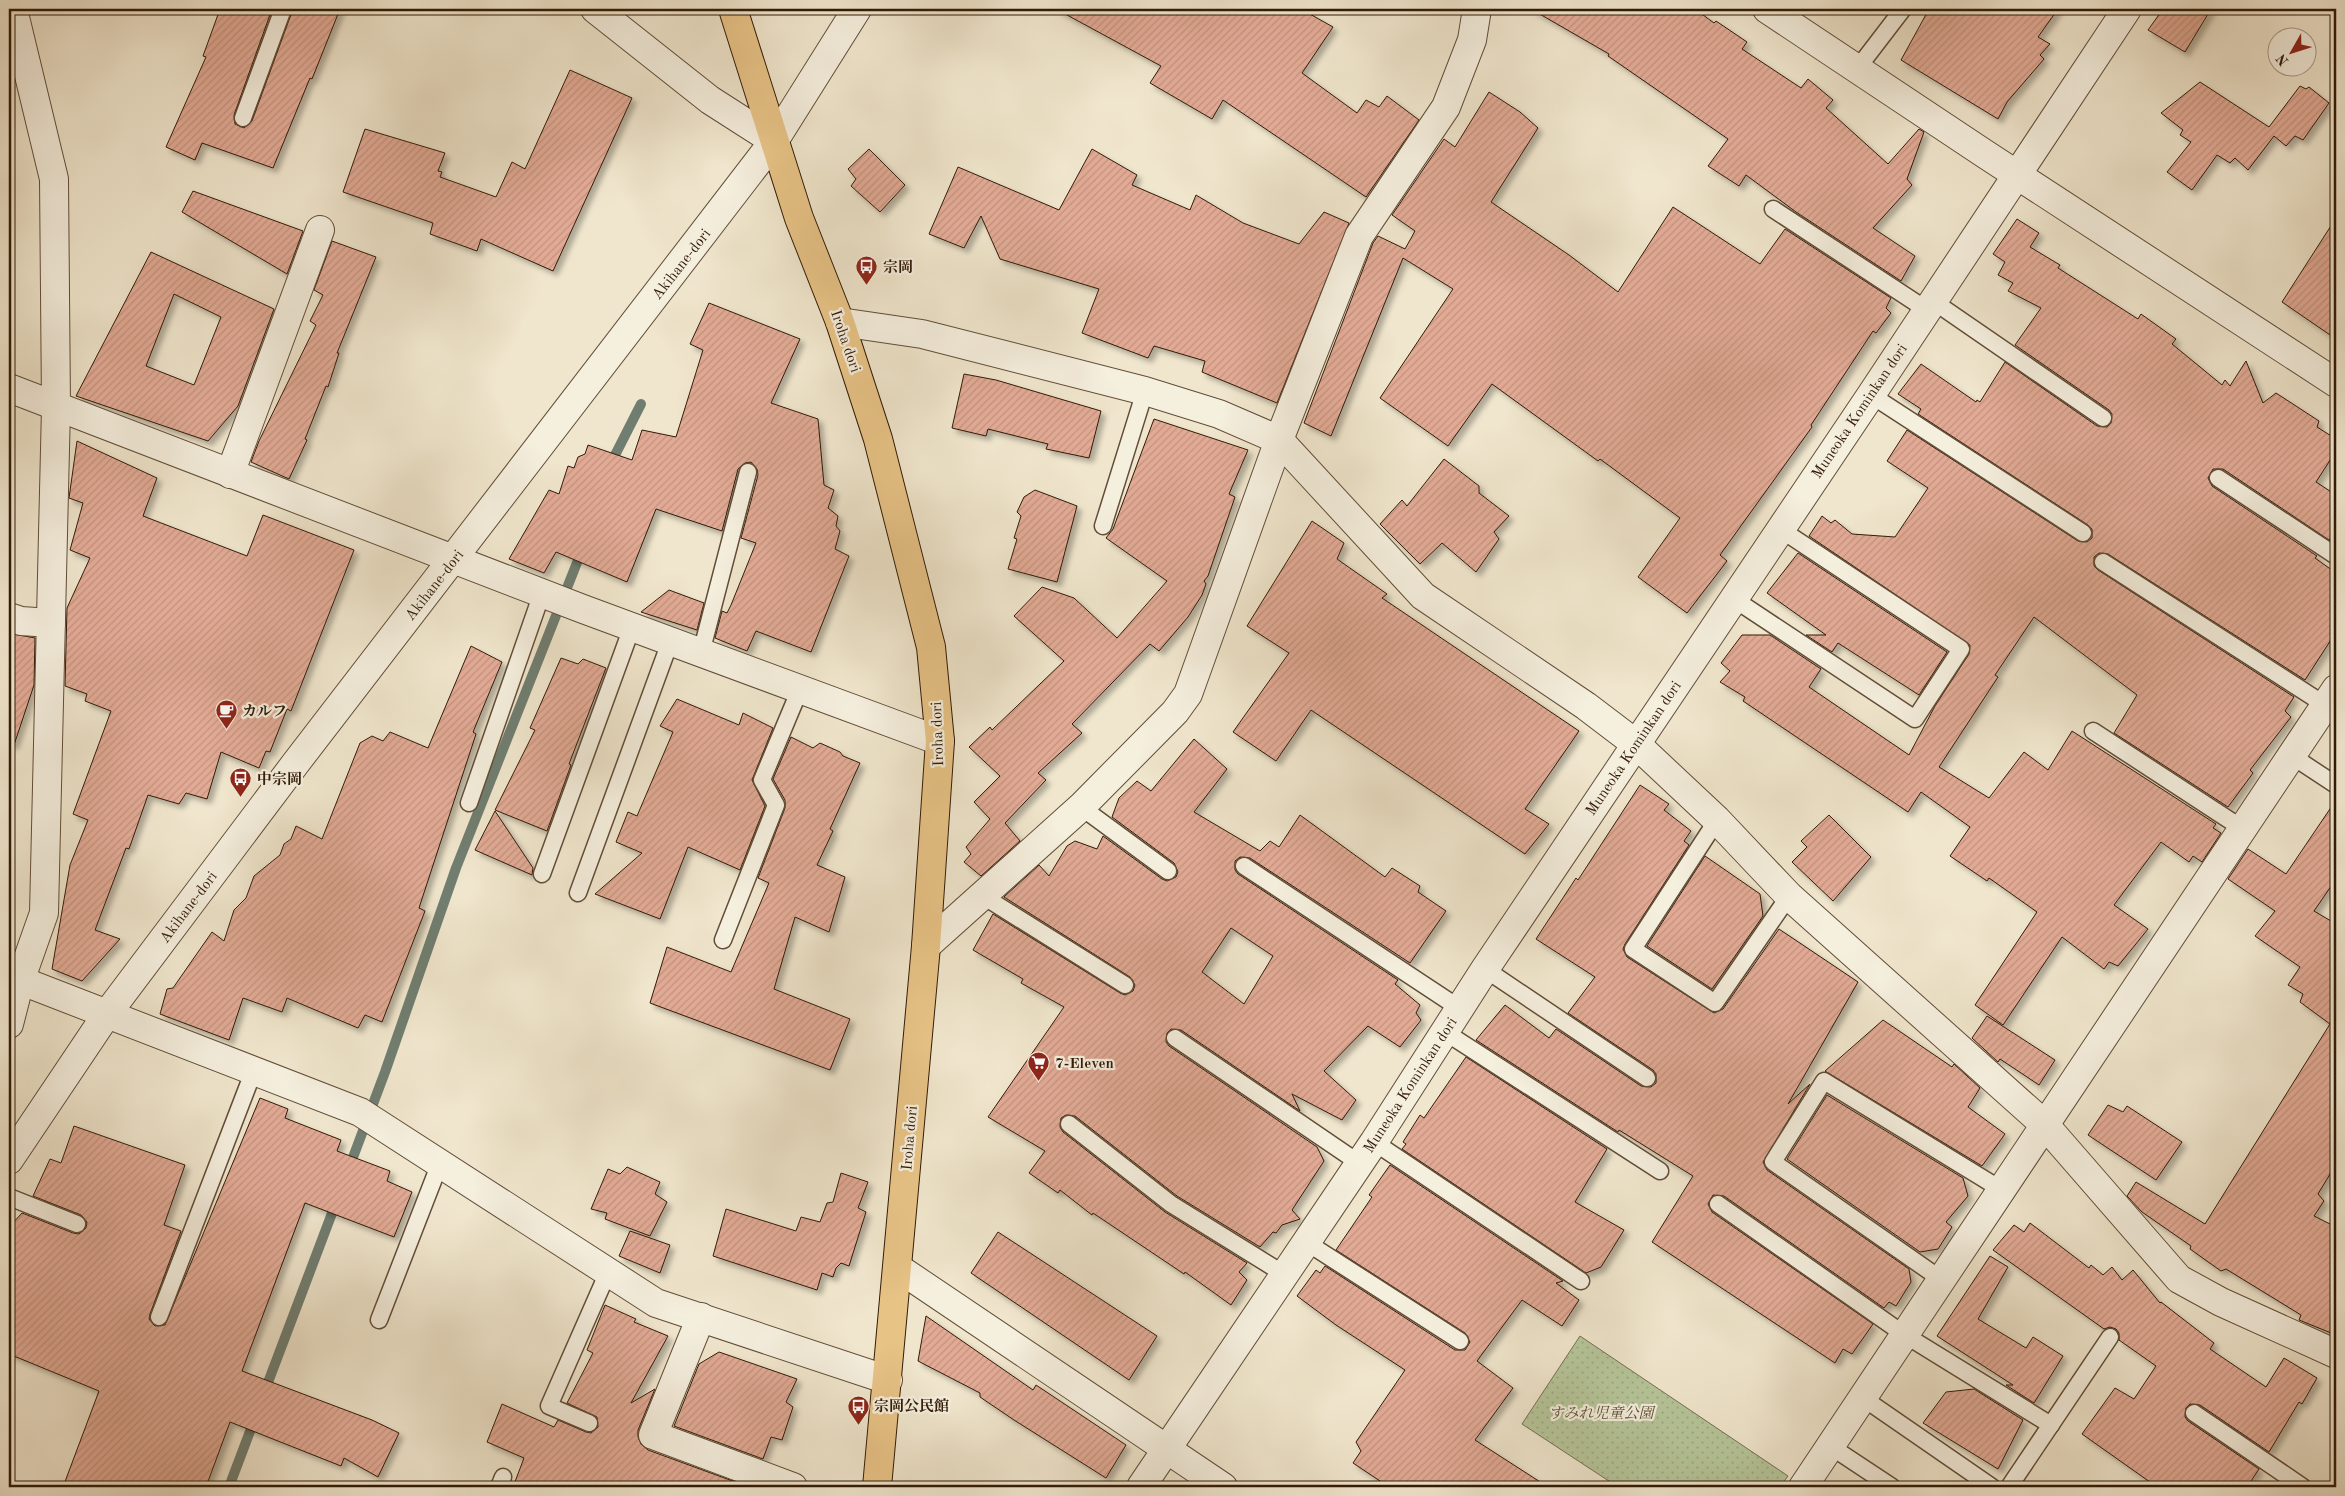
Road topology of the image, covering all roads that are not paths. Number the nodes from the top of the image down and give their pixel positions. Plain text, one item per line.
1 (13, 9) edge
2 (283, 9) edge
3 (595, 9) edge
4 (733, 9) edge
5 (857, 9) edge
6 (1477, 9) edge
7 (1767, 9) edge
8 (1903, 9) edge
9 (2127, 9) edge
10 (1857, 69) junction
11 (243, 118) dead end
12 (774, 141) junction
13 (2017, 175) junction
14 (1773, 210) dead end
15 (320, 230) dead end
16 (1930, 306) junction
17 (840, 322) junction
18 (2336, 383) edge
19 (9, 388) edge
20 (1145, 391) junction
21 (1871, 395) junction
22 (56, 407) junction
23 (2103, 418) dead end
24 (1280, 440) junction
25 (748, 472) dead end
26 (230, 474) junction
27 (2218, 478) dead end
28 (1103, 526) dead end
29 (1780, 529) junction
30 (2083, 534) dead end
31 (2336, 556) edge
32 (453, 560) junction
33 (2103, 562) dead end
34 (546, 595) junction
35 (1734, 599) junction
36 (9, 617) edge
37 (51, 623) junction
38 (632, 627) junction
39 (670, 642) junction
40 (701, 653) junction
41 (800, 690) junction
42 (2333, 702) edge
43 (2093, 731) dead end
44 (940, 741) junction
45 (1636, 744) junction
46 (2292, 756) junction
47 (2336, 785) edge
48 (469, 803) dead end
49 (1081, 807) junction
50 (1716, 820) junction
51 (2243, 829) junction
52 (1244, 866) dead end
53 (1168, 871) dead end
54 (542, 874) dead end
55 (578, 893) dead end
56 (983, 896) junction
57 (1789, 896) junction
58 (723, 940) dead end
59 (926, 946) junction
60 (1485, 969) junction
61 (14, 979) edge
62 (1125, 985) dead end
63 (1460, 1008) junction
64 (107, 1014) junction
65 (9, 1024) edge
66 (1445, 1032) junction
67 (1175, 1038) dead end
68 (254, 1070) junction
69 (1647, 1078) dead end
70 (1069, 1124) dead end
71 (2046, 1125) junction
72 (1366, 1152) junction
73 (9, 1160) edge
74 (440, 1163) junction
75 (1660, 1171) dead end
76 (2002, 1190) junction
77 (9, 1197) edge
78 (1718, 1204) dead end
79 (77, 1224) dead end
80 (1306, 1242) junction
81 (898, 1268) junction
82 (608, 1272) junction
83 (1284, 1274) junction
84 (1942, 1280) junction
85 (1581, 1281) dead end
86 (159, 1317) dead end
87 (701, 1317) junction
88 (379, 1320) dead end
89 (1905, 1335) junction
90 (2110, 1337) dead end
91 (1460, 1341) dead end
92 (2336, 1354) edge
93 (888, 1380) junction
94 (1863, 1398) junction
95 (2194, 1413) dead end
96 (589, 1422) dead end
97 (2051, 1425) junction
98 (1830, 1446) junction
99 (1167, 1450) junction
100 (793, 1487) edge
101 (877, 1487) edge
102 (1142, 1487) edge
103 (1223, 1487) edge
104 (1803, 1487) edge
105 (1892, 1487) edge
106 (1992, 1487) edge
107 (2009, 1487) edge
108 (2303, 1487) edge

1 - 22 street
2 - 11 lane
3 - 12 street
4 - 12 main road, Iroha dori
5 - 12 street, Akihane-dori
6 - 24 street
7 - 10 street
8 - 10 lane
9 - 13 street, Muneoka Kominkan dori
10 - 13 street
12 - 17 main road, Iroha dori
12 - 32 street, Akihane-dori
13 - 16 street, Muneoka Kominkan dori
13 - 18 street
14 - 16 lane
15 - 26 street
16 - 21 street, Muneoka Kominkan dori
16 - 23 lane
17 - 20 street
17 - 44 main road, Iroha dori
19 - 22 street
20 - 24 street
20 - 28 lane
21 - 29 street, Muneoka Kominkan dori
21 - 30 lane
22 - 26 street
22 - 37 street
24 - 45 street
24 - 49 street
25 - 40 lane
26 - 32 street
27 - 31 lane
29 - 35 street, Muneoka Kominkan dori
29 - 35 lane
32 - 34 street
32 - 64 street, Akihane-dori
33 - 42 lane
34 - 38 street
34 - 48 lane
35 - 45 street, Muneoka Kominkan dori
36 - 37 street
37 - 61 street
38 - 39 street
38 - 54 lane
39 - 40 street
39 - 55 lane
40 - 41 street
41 - 44 street
41 - 58 lane
42 - 46 street
43 - 51 lane
44 - 59 main road, Iroha dori
45 - 50 street
45 - 60 street, Muneoka Kominkan dori
46 - 47 lane
46 - 51 street
49 - 53 lane
49 - 56 street
50 - 57 street
50 - 57 lane
51 - 71 street
52 - 63 lane
56 - 59 street
56 - 62 lane
57 - 71 street
59 - 81 main road, Iroha dori
60 - 63 street, Muneoka Kominkan dori
60 - 69 lane
61 - 64 street
61 - 65 street
63 - 66 street, Muneoka Kominkan dori
64 - 68 street
64 - 73 street, Akihane-dori
66 - 72 street, Muneoka Kominkan dori
66 - 75 lane
67 - 72 lane
68 - 74 street
68 - 86 lane
70 - 83 lane
71 - 76 street
71 - 92 street
72 - 80 street, Muneoka Kominkan dori
72 - 85 lane
74 - 82 street
74 - 88 lane
76 - 84 street
76 - 84 lane
77 - 79 lane
78 - 89 lane
80 - 83 street, Muneoka Kominkan dori
80 - 91 lane
81 - 93 main road, Iroha dori
81 - 99 street
82 - 87 street
82 - 96 lane
83 - 99 street, Muneoka Kominkan dori
84 - 89 street
87 - 93 street
87 - 100 street
89 - 94 street
89 - 97 lane
90 - 97 lane
93 - 101 main road, Iroha dori
94 - 98 street
94 - 106 lane
95 - 108 lane
97 - 107 lane
98 - 104 street
98 - 105 lane
99 - 102 street, Muneoka Kominkan dori
99 - 103 street

